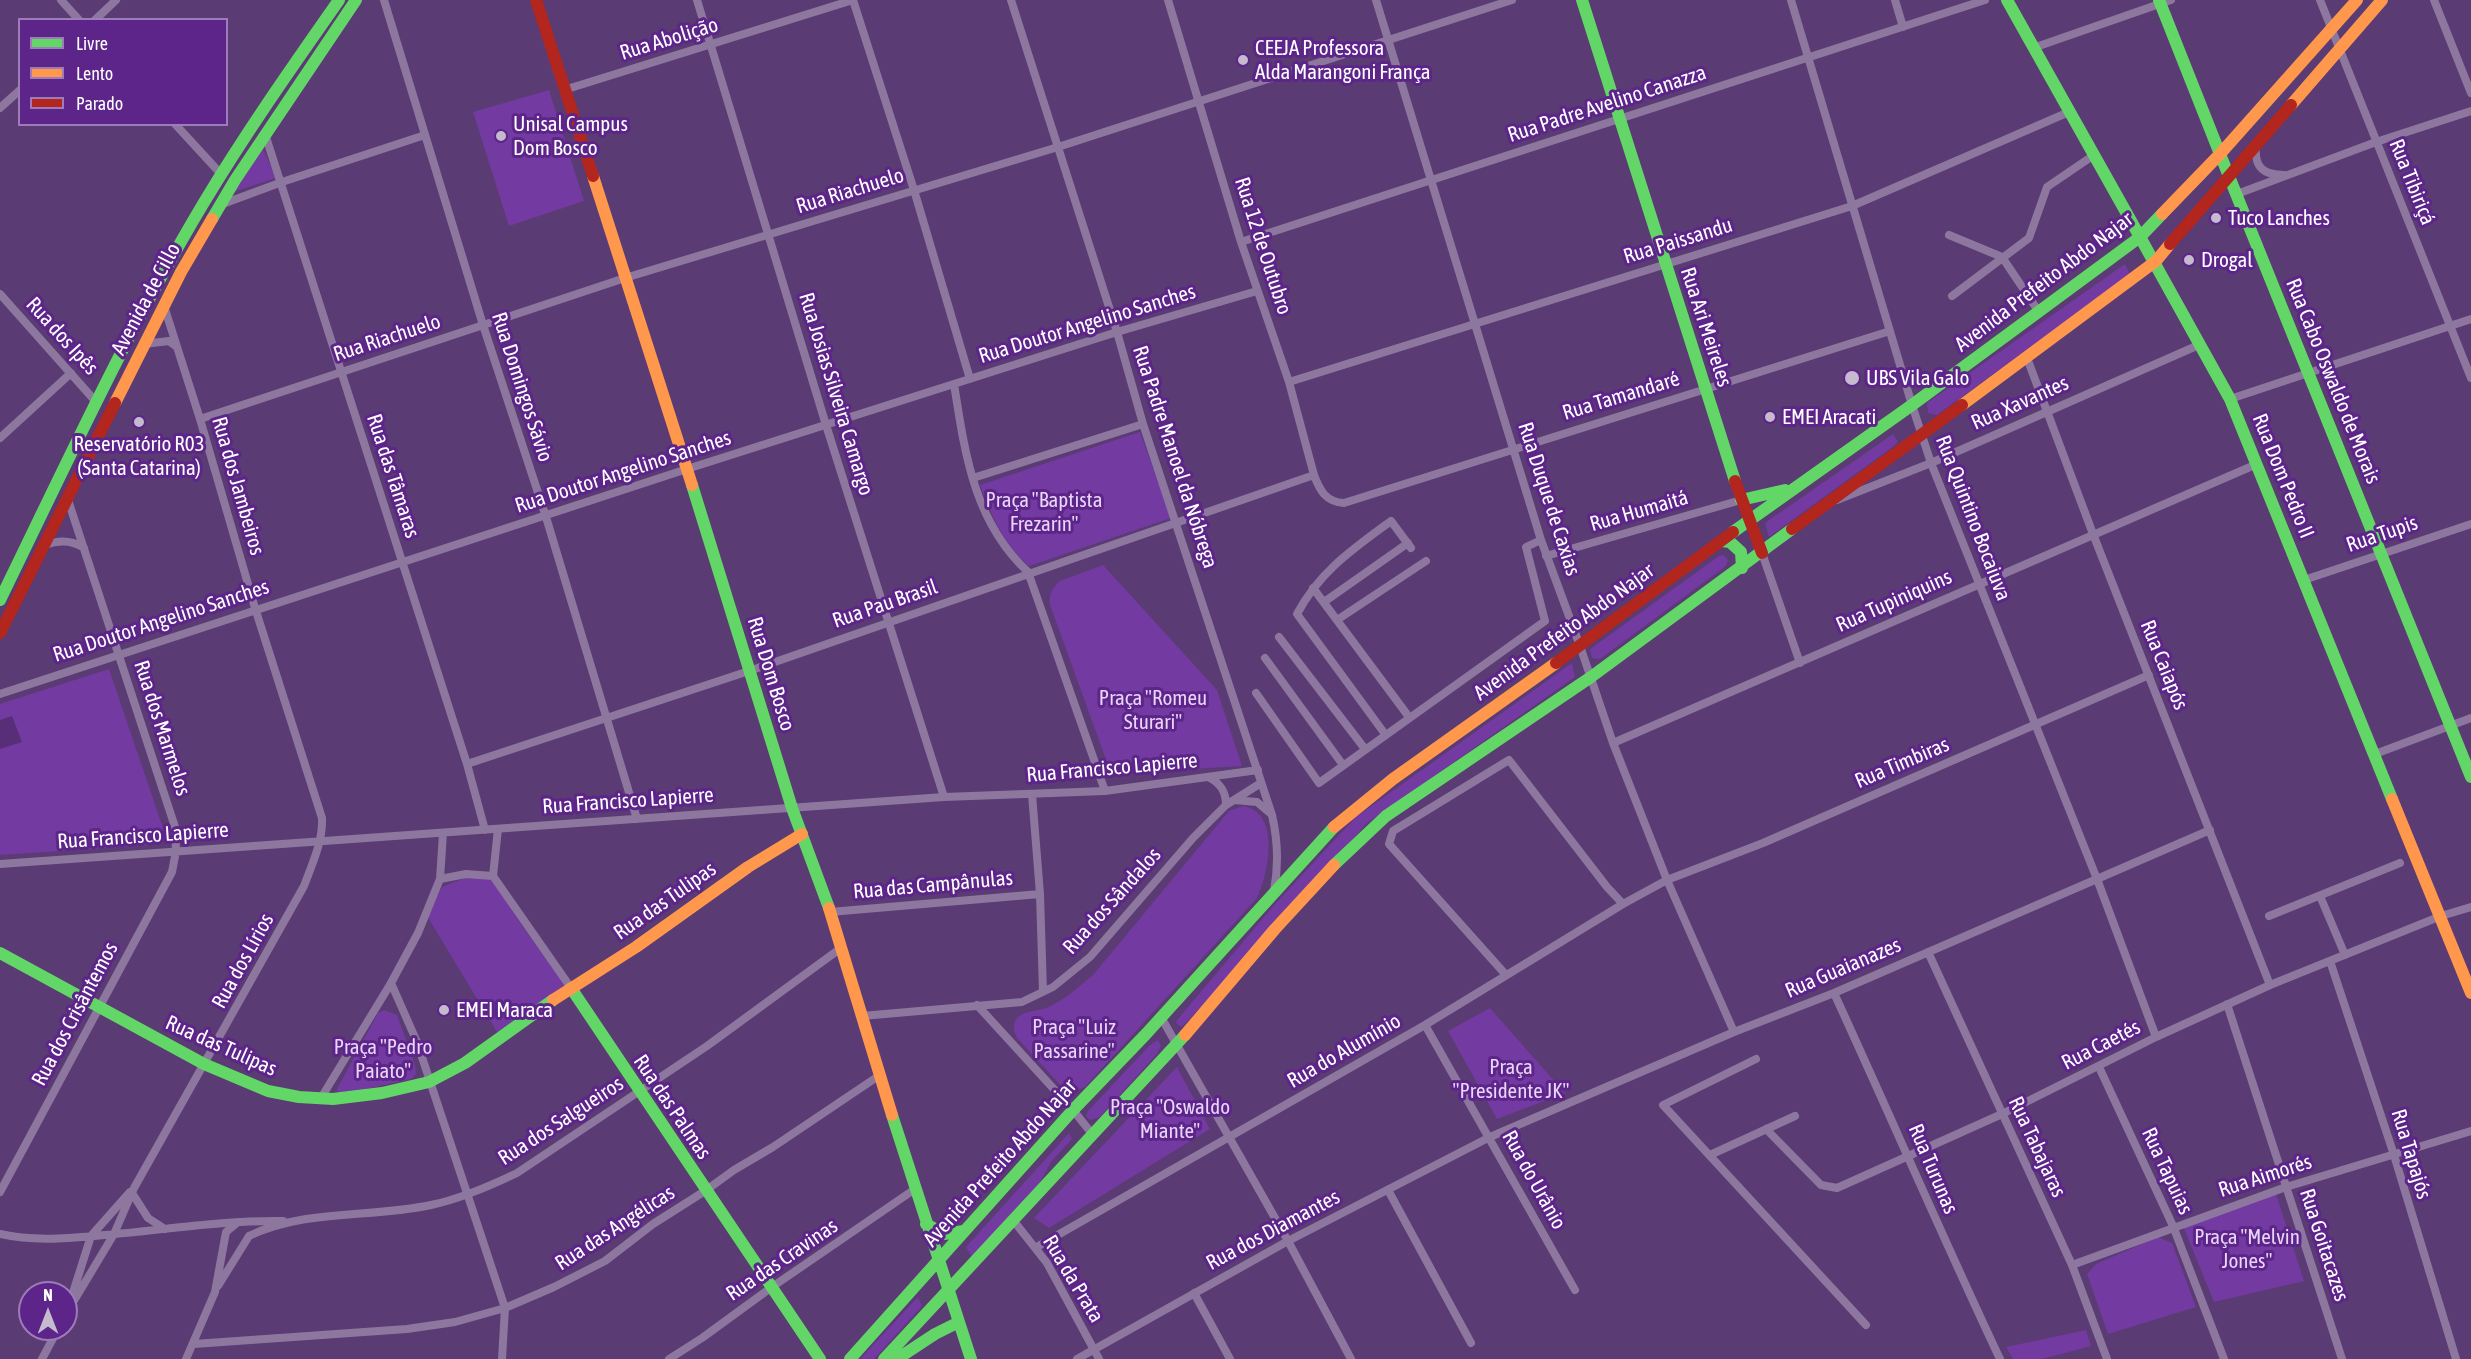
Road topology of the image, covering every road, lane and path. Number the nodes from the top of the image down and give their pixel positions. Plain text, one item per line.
1 (61, 0) edge
2 (116, 0) edge
3 (339, 0) edge
4 (356, 0) edge
5 (384, 0) edge
6 (536, 0) edge
7 (697, 0) edge
8 (853, 0) edge
9 (1011, 0) edge
10 (1168, 0) edge
11 (1376, 0) edge
12 (1512, 0) edge
13 (1582, 0) edge
14 (1791, 0) edge
15 (1895, 0) edge
16 (1985, 0) edge
17 (2007, 0) edge
18 (2320, 0) edge
19 (2357, 0) edge
20 (2382, 0) edge
21 (2434, 0) edge
22 (2163, 1) edge
23 (77, 18) edge
24 (97, 18) edge
25 (1903, 27) junction
26 (2331, 29) junction
27 (1388, 40) junction
28 (712, 45) junction
29 (2033, 48) junction
30 (2339, 49) junction
31 (1809, 57) junction
32 (564, 90) junction
33 (18, 92) edge
34 (2471, 93) edge
35 (1200, 102) junction
36 (0, 108) edge
37 (2471, 111) edge
38 (2069, 112) junction
39 (1620, 118) junction
40 (177, 126) edge
41 (265, 134) junction
42 (425, 135) junction
43 (2376, 142) junction
44 (2256, 146) junction
45 (1058, 147) junction
46 (2220, 154) junction
47 (2094, 155) junction
48 (221, 174) junction
49 (2288, 175) junction
50 (2230, 176) junction
51 (1431, 180) junction
52 (282, 182) junction
53 (914, 190) junction
54 (2237, 194) junction
55 (220, 205) junction
56 (1852, 206) junction
57 (769, 234) junction
58 (1949, 235) dead end
59 (2140, 237) junction
60 (1241, 242) junction
61 (2002, 257) junction
62 (2156, 261) junction
63 (1665, 264) junction
64 (625, 279) junction
65 (1257, 291) junction
66 (0, 294) edge
67 (1952, 296) dead end
68 (164, 305) junction
69 (2035, 307) junction
70 (2471, 319) edge
71 (1476, 323) junction
72 (483, 325) junction
73 (2450, 326) junction
74 (1890, 331) junction
75 (1117, 332) junction
76 (2201, 344) junction
77 (144, 345) junction
78 (177, 347) junction
79 (2027, 358) junction
80 (341, 372) junction
81 (71, 373) junction
82 (2309, 373) junction
83 (2471, 378) edge
84 (970, 379) junction
85 (1289, 382) junction
86 (954, 384) junction
87 (1705, 389) junction
88 (2230, 399) junction
89 (98, 403) junction
90 (1912, 405) junction
91 (2047, 410) junction
92 (200, 419) junction
93 (1143, 424) junction
94 (826, 425) junction
95 (1922, 433) junction
96 (0, 438) edge
97 (1514, 449) junction
98 (1931, 463) junction
99 (2257, 464) junction
100 (687, 469) junction
101 (1314, 475) junction
102 (973, 478) junction
103 (1798, 484) junction
104 (1329, 499) joint
105 (68, 500) junction
106 (1742, 500) junction
107 (1820, 507) junction
108 (546, 517) junction
109 (1749, 521) junction
110 (1176, 522) junction
111 (2471, 524) edge
112 (2093, 534) junction
113 (1541, 540) junction
114 (1722, 541) junction
115 (44, 546) junction
116 (84, 548) junction
117 (1762, 553) junction
118 (2381, 553) junction
119 (1546, 556) junction
120 (401, 561) junction
121 (1426, 561) dead end
122 (1742, 568) junction
123 (1028, 572) junction
124 (2304, 580) junction
125 (1978, 583) junction
126 (1313, 588) junction
127 (0, 600) edge
128 (1324, 602) junction
129 (255, 609) junction
130 (1337, 620) junction
131 (888, 622) junction
132 (0, 633) edge
133 (1279, 637) dead end
134 (1580, 646) junction
135 (119, 655) junction
136 (1265, 658) dead end
137 (1800, 663) junction
138 (749, 670) junction
139 (2149, 675) junction
140 (1591, 677) junction
141 (1, 693) edge
142 (1256, 693) dead end
143 (606, 717) junction
144 (1409, 717) junction
145 (2471, 718) edge
146 (2450, 725) junction
147 (2035, 727) junction
148 (1385, 734) junction
149 (1613, 743) junction
150 (1365, 749) junction
151 (2375, 754) junction
152 (466, 764) junction
153 (1343, 765) junction
154 (1258, 770) junction
155 (2471, 777) edge
156 (1210, 778) junction
157 (1262, 783) junction
158 (1105, 791) junction
159 (1032, 794) junction
160 (944, 797) junction
161 (1230, 803) junction
162 (792, 808) junction
163 (1272, 815) junction
164 (637, 819) junction
165 (498, 829) junction
166 (485, 830) junction
167 (2210, 830) junction
168 (443, 833) junction
169 (802, 834) junction
170 (321, 841) junction
171 (176, 851) junction
172 (2400, 863) dead end
173 (0, 864) edge
174 (493, 876) junction
175 (440, 879) junction
176 (1667, 879) junction
177 (2097, 879) junction
178 (1274, 892) junction
179 (1040, 894) junction
180 (2320, 896) junction
181 (1623, 904) junction
182 (2471, 906) edge
183 (830, 912) junction
184 (2269, 916) dead end
185 (2441, 916) junction
186 (841, 948) junction
187 (1928, 952) junction
188 (0, 953) edge
189 (2345, 955) junction
190 (2330, 961) junction
191 (1506, 975) junction
192 (392, 983) junction
193 (2270, 985) junction
194 (571, 988) junction
195 (1043, 992) junction
196 (1834, 993) junction
197 (2471, 993) edge
198 (2227, 1004) junction
199 (977, 1005) junction
200 (99, 1008) junction
201 (862, 1016) junction
202 (1161, 1017) junction
203 (1425, 1025) junction
204 (1734, 1032) junction
205 (2156, 1037) junction
206 (1178, 1044) junction
207 (1756, 1059) dead end
208 (204, 1064) junction
209 (2099, 1067) junction
210 (880, 1075) junction
211 (429, 1082) junction
212 (639, 1093) junction
213 (321, 1098) junction
214 (1073, 1110) junction
215 (2001, 1114) junction
216 (1795, 1116) dead end
217 (1766, 1129) junction
218 (2471, 1131) edge
219 (1093, 1135) junction
220 (1230, 1136) junction
221 (1490, 1137) junction
222 (1710, 1155) junction
223 (1909, 1155) junction
224 (2394, 1155) junction
225 (2286, 1187) junction
226 (915, 1189) junction
227 (133, 1190) junction
228 (1388, 1190) junction
229 (705, 1191) junction
230 (0, 1192) edge
231 (468, 1194) junction
232 (1013, 1220) junction
233 (295, 1221) junction
234 (237, 1223) junction
235 (927, 1224) junction
236 (2174, 1226) junction
237 (166, 1230) junction
238 (965, 1230) junction
239 (0, 1234) edge
240 (114, 1234) junction
241 (91, 1236) junction
242 (249, 1236) junction
243 (1288, 1241) junction
244 (1035, 1248) junction
245 (938, 1261) junction
246 (2072, 1265) junction
247 (76, 1281) edge
248 (772, 1287) junction
249 (948, 1290) junction
250 (1575, 1290) dead end
251 (214, 1292) junction
252 (78, 1293) edge
253 (1194, 1293) junction
254 (505, 1308) junction
255 (959, 1322) junction
256 (1866, 1325) dead end
257 (52, 1341) edge
258 (1471, 1343) dead end
259 (194, 1344) junction
260 (1093, 1349) junction
261 (42, 1359) edge
262 (186, 1359) edge
263 (502, 1359) edge
264 (669, 1359) edge
265 (820, 1359) edge
266 (850, 1359) edge
267 (884, 1359) edge
268 (897, 1359) edge
269 (971, 1359) edge
270 (1077, 1359) edge
271 (1099, 1359) edge
272 (1230, 1359) edge
273 (1351, 1359) edge
274 (2000, 1359) edge
275 (2107, 1359) edge
276 (2224, 1359) edge
277 (2342, 1359) edge
278 (2456, 1359) edge

1 - 23 street
2 - 24 street
3 - 48 main road, Avenida de Cillo
4 - 41 main road, Avenida de Cillo
5 - 42 street, Rua Domingos Sávio
6 - 32 main road, Rua Dom Bosco
7 - 28 street, Rua Josias Silveira Camargo
8 - 28 street, Rua Abolição
8 - 53 street
9 - 45 street, Rua Padre Manoel da Nóbrega
10 - 35 street, Rua 12 de Outubro
11 - 27 street, Rua Duque de Caxias
12 - 27 street, Rua Riachuelo
13 - 39 main road, Rua Ari Meireles
14 - 31 street, Rua Quintino Bocaiuva
15 - 25 street
16 - 25 street, Rua Padre Avelino Canazza
17 - 29 main road, Rua Dom Pedro II
18 - 26 street, Rua Tibiriçá
19 - 26 main road, Avenida Prefeito Abdo Najar
20 - 30 main road
21 - 34 street
22 - 29 street
22 - 46 main road, Rua Cabo Oswaldo de Morais
25 - 31 street, Rua Padre Avelino Canazza
26 - 30 street, Rua Tibiriçá
26 - 46 main road, Avenida Prefeito Abdo Najar
27 - 35 street, Rua Riachuelo
27 - 51 street, Rua Duque de Caxias
28 - 32 street, Rua Abolição
28 - 57 street, Rua Josias Silveira Camargo
29 - 38 main road, Rua Dom Pedro II
30 - 43 street, Rua Tibiriçá
30 - 44 main road
31 - 39 street, Rua Padre Avelino Canazza
31 - 56 street, Rua Quintino Bocaiuva
32 - 64 main road, Rua Dom Bosco
33 - 36 street
35 - 45 street, Rua Riachuelo
35 - 60 street, Rua 12 de Outubro
37 - 43 street
38 - 47 main road, Rua Dom Pedro II
38 - 56 street, Rua Paissandu
39 - 51 street, Rua Padre Avelino Canazza
39 - 63 main road, Rua Ari Meireles
40 - 48 street
41 - 52 street, Rua das Tâmaras
41 - 55 main road, Avenida de Cillo
42 - 52 street
42 - 72 street, Rua Domingos Sávio
43 - 49 street
43 - 73 street, Rua Tibiriçá
44 - 49 street
44 - 50 main road
45 - 53 street, Rua Riachuelo
45 - 75 street, Rua Padre Manoel da Nóbrega
46 - 50 main road, Rua Cabo Oswaldo de Morais
46 - 59 main road, Avenida Prefeito Abdo Najar
47 - 59 main road, Rua Dom Pedro II
47 - 61 street
48 - 89 main road, Avenida de Cillo
49 - 54 street
50 - 54 main road, Rua Cabo Oswaldo de Morais
50 - 62 main road
51 - 60 street, Rua Padre Avelino Canazza
51 - 71 street, Rua Duque de Caxias
52 - 55 street
52 - 80 street, Rua das Tâmaras
53 - 57 street, Rua Riachuelo
53 - 84 street
54 - 82 main road, Rua Cabo Oswaldo de Morais
55 - 68 main road, Avenida de Cillo
56 - 63 street, Rua Paissandu
56 - 74 street, Rua Quintino Bocaiuva
57 - 64 street, Rua Riachuelo
57 - 94 street, Rua Josias Silveira Camargo
58 - 61 street
59 - 62 main road, Rua Dom Pedro II
59 - 69 main road, Avenida Prefeito Abdo Najar
60 - 65 street, Rua 12 de Outubro
61 - 67 street
61 - 69 street
62 - 76 main road, Rua Dom Pedro II
62 - 79 main road
63 - 71 street, Rua Paissandu
63 - 87 main road, Rua Ari Meireles
64 - 72 street, Rua Riachuelo
64 - 100 main road, Rua Dom Bosco
65 - 75 street, Rua Doutor Angelino Sanches
65 - 85 street, Rua 12 de Outubro
66 - 81 street, Rua dos Ipês
68 - 77 main road, Avenida de Cillo
68 - 78 street, Rua dos Jambeiros
69 - 90 main road, Avenida Prefeito Abdo Najar
70 - 73 street
71 - 85 street, Rua Paissandu
71 - 97 street, Rua Duque de Caxias
72 - 80 street, Rua Riachuelo
72 - 108 street, Rua Domingos Sávio
73 - 82 street
73 - 83 street, Rua Tibiriçá
74 - 87 street, Rua Tamandaré
74 - 90 street, Rua Quintino Bocaiuva
75 - 84 street, Rua Doutor Angelino Sanches
75 - 93 street, Rua Padre Manoel da Nóbrega
76 - 88 main road, Rua Dom Pedro II
76 - 91 street, Rua Xavantes
77 - 78 street
77 - 105 main road, Avenida de Cillo
78 - 92 street, Rua dos Jambeiros
79 - 91 street, Rua Caiapós
79 - 95 main road
80 - 92 street, Rua Riachuelo
80 - 120 street, Rua das Tâmaras
81 - 89 street, Rua dos Ipês
81 - 96 street
82 - 88 street
82 - 118 main road, Rua Cabo Oswaldo de Morais
84 - 86 street, Rua Doutor Angelino Sanches
85 - 101 street, Rua 12 de Outubro
86 - 94 street, Rua Doutor Angelino Sanches
86 - 102 street
87 - 97 street, Rua Tamandaré
87 - 106 main road, Rua Ari Meireles
88 - 99 main road, Rua Dom Pedro II
89 - 127 main road, Avenida de Cillo
90 - 95 street, Rua Quintino Bocaiuva
90 - 103 main road, Avenida Prefeito Abdo Najar
91 - 98 street, Rua Xavantes
91 - 112 street, Rua Caiapós
92 - 129 street, Rua dos Jambeiros
93 - 102 street
93 - 110 street, Rua Padre Manoel da Nóbrega
94 - 100 street, Rua Doutor Angelino Sanches
94 - 131 street, Rua Josias Silveira Camargo
95 - 98 street, Rua Quintino Bocaiuva
95 - 107 main road
97 - 104 street, Rua Tamandaré
97 - 113 street, Rua Duque de Caxias
98 - 107 street, Rua Xavantes
98 - 125 street, Rua Quintino Bocaiuva
99 - 112 street, Rua Tupiniquins
99 - 124 main road, Rua Dom Pedro II
100 - 108 street, Rua Doutor Angelino Sanches
100 - 138 main road, Rua Dom Bosco
101 - 104 street, Rua 12 de Outubro
101 - 110 street, Rua Pau Brasil
102 - 123 street
103 - 106 main road
103 - 109 main road, Avenida Prefeito Abdo Najar
105 - 115 main road, Avenida de Cillo
105 - 116 street, Rua dos Marmelos
106 - 109 main road, Rua Ari Meireles
106 - 119 street, Rua Humaitá
107 - 117 main road
108 - 120 street, Rua Doutor Angelino Sanches
108 - 143 street, Rua Domingos Sávio
109 - 114 main road, Avenida Prefeito Abdo Najar
109 - 117 main road, Rua Ari Meireles
110 - 123 street, Rua Pau Brasil
110 - 154 street, Rua Padre Manoel da Nóbrega
111 - 118 street, Rua Tupis
112 - 125 street, Rua Tupiniquins
112 - 139 street, Rua Caiapós
113 - 119 street, Rua Duque de Caxias
113 - 144 street
114 - 122 main road
114 - 134 main road, Avenida Prefeito Abdo Najar
115 - 116 street
115 - 132 main road, Avenida de Cillo
116 - 135 street, Rua dos Marmelos
117 - 122 main road
117 - 137 street, Rua Ari Meireles
118 - 124 street, Rua Tupis
118 - 146 main road, Rua Cabo Oswaldo de Morais
119 - 134 street, Rua Duque de Caxias
120 - 129 street, Rua Doutor Angelino Sanches
120 - 152 street, Rua das Tâmaras
121 - 130 street
122 - 140 main road
123 - 131 street, Rua Pau Brasil
123 - 158 street
124 - 151 main road, Rua Dom Pedro II
125 - 137 street, Rua Tupiniquins
125 - 147 street, Rua Quintino Bocaiuva
126 - 128 street
126 - 128 street
126 - 148 street
128 - 130 street
129 - 135 street, Rua Doutor Angelino Sanches
129 - 170 street, Rua dos Jambeiros
130 - 144 street
131 - 138 street, Rua Pau Brasil
131 - 160 street, Rua Josias Silveira Camargo
133 - 150 street
134 - 140 street, Rua Duque de Caxias
134 - 178 main road, Avenida Prefeito Abdo Najar
135 - 141 street, Rua Doutor Angelino Sanches
135 - 171 street, Rua dos Marmelos
136 - 153 street
137 - 149 street, Rua Tupiniquins
138 - 143 street, Rua Pau Brasil
138 - 162 main road, Rua Dom Bosco
139 - 147 street, Rua Timbiras
139 - 167 street, Rua Caiapós
140 - 149 street, Rua Duque de Caxias
140 - 206 main road
142 - 153 street
143 - 152 street, Rua Pau Brasil
143 - 164 street, Rua Domingos Sávio
144 - 148 street
145 - 146 street
146 - 151 street
146 - 155 main road, Rua Cabo Oswaldo de Morais
147 - 176 street, Rua Timbiras
147 - 177 street, Rua Quintino Bocaiuva
148 - 150 street
149 - 176 street, Rua Duque de Caxias
150 - 153 street
151 - 185 main road, Rua Dom Pedro II
152 - 166 street, Rua das Tâmaras
154 - 156 street, Rua Francisco Lapierre
154 - 157 street, Rua Padre Manoel da Nóbrega
156 - 158 street, Rua Francisco Lapierre
156 - 161 street
157 - 161 street, Rua dos Sândalos
157 - 163 street, Rua Padre Manoel da Nóbrega
158 - 159 street, Rua Francisco Lapierre
159 - 160 street, Rua Francisco Lapierre
159 - 179 street
160 - 162 street, Rua Francisco Lapierre
161 - 163 street
161 - 195 street, Rua dos Sândalos
162 - 164 street, Rua Francisco Lapierre
162 - 169 main road, Rua Dom Bosco
163 - 178 street, Rua Padre Manoel da Nóbrega
164 - 165 street, Rua Francisco Lapierre
165 - 166 street, Rua Francisco Lapierre
165 - 174 street
166 - 168 street, Rua Francisco Lapierre
167 - 177 street, Rua Guaianazes
167 - 193 street, Rua Caiapós
168 - 170 street, Rua Francisco Lapierre
168 - 175 street
169 - 183 main road, Rua Dom Bosco
169 - 194 main road, Rua das Tulipas
170 - 171 street, Rua Francisco Lapierre
170 - 208 street, Rua dos Lírios
171 - 173 street, Rua Francisco Lapierre
171 - 200 street, Rua dos Crisântemos
172 - 180 street
174 - 175 street
174 - 194 street, Rua das Palmas
175 - 192 street
176 - 181 street, Rua do Alumínio
176 - 204 street, Rua Duque de Caxias
177 - 187 street, Rua Guaianazes
177 - 205 street, Rua Quintino Bocaiuva
178 - 202 main road, Avenida Prefeito Abdo Najar
179 - 183 street, Rua das Campânulas
179 - 195 street
180 - 184 street
180 - 189 street
181 - 191 street, Rua do Alumínio
181 - 191 street
182 - 185 street, Rua Caetés
183 - 186 main road, Rua Dom Bosco
185 - 189 street, Rua Caetés
185 - 197 main road, Rua Dom Pedro II
186 - 201 main road, Rua Dom Bosco
186 - 212 street, Rua dos Salgueiros
187 - 196 street, Rua Guaianazes
187 - 215 street, Rua Tabajaras
188 - 200 main road, Rua das Tulipas
189 - 190 street, Rua Caetés
190 - 193 street, Rua Caetés
190 - 224 street, Rua Tapajós
191 - 203 street, Rua do Alumínio
192 - 211 street
192 - 213 street
193 - 198 street, Rua Caetés
194 - 211 main road, Rua das Tulipas
194 - 212 main road, Rua das Palmas
195 - 199 street, Rua dos Sândalos
196 - 204 street, Rua Guaianazes
196 - 223 street, Rua Turunas
198 - 205 street, Rua Caetés
198 - 225 street, Rua Goitacazes
199 - 201 street, Rua dos Sândalos
199 - 214 street
200 - 208 main road, Rua das Tulipas
200 - 230 street, Rua dos Crisântemos
201 - 210 main road, Rua Dom Bosco
202 - 206 street
202 - 214 main road, Avenida Prefeito Abdo Najar
203 - 220 street, Rua do Alumínio
203 - 221 street, Rua do Urânio
204 - 221 street, Rua Guaianazes
205 - 209 street, Rua Caetés
206 - 219 main road
206 - 220 street
207 - 222 street
208 - 213 main road, Rua das Tulipas
208 - 227 street, Rua dos Lírios
209 - 215 street, Rua Caetés
209 - 236 street, Rua Tapuias
210 - 226 main road, Rua Dom Bosco
210 - 229 street, Rua das Angélicas
211 - 213 main road, Rua das Tulipas
211 - 231 street
212 - 229 main road, Rua das Palmas
212 - 231 street, Rua dos Salgueiros
214 - 219 street
214 - 238 main road, Avenida Prefeito Abdo Najar
215 - 223 street, Rua Caetés
215 - 246 street, Rua Tabajaras
216 - 217 street
217 - 222 street
217 - 223 street, Rua Caetés
218 - 224 street, Rua Aimorés
219 - 232 main road
220 - 243 street
220 - 244 street, Rua do Alumínio
221 - 228 street, Rua dos Diamantes
221 - 250 street, Rua do Urânio
222 - 256 street
223 - 274 street, Rua Turunas
224 - 225 street, Rua Aimorés
224 - 278 street, Rua Tapajós
225 - 236 street, Rua Aimorés
225 - 277 street, Rua Goitacazes
226 - 235 main road, Rua Dom Bosco
226 - 248 street, Rua das Cravinas
227 - 237 street
227 - 240 street, Rua dos Lírios
227 - 241 street, Rua dos Lírios
228 - 243 street, Rua dos Diamantes
228 - 258 street
229 - 248 main road, Rua das Palmas
229 - 254 street, Rua das Angélicas
231 - 233 street, Rua dos Salgueiros
231 - 254 street
232 - 244 street, Rua da Prata
232 - 249 main road
233 - 234 street, Rua dos Salgueiros
233 - 242 street, Rua dos Salgueiros
234 - 237 street, Rua dos Salgueiros
234 - 242 street
234 - 251 street
235 - 238 main road
235 - 245 main road, Rua Dom Bosco
236 - 246 street, Rua Aimorés
236 - 276 street, Rua Tapuias
237 - 240 street, Rua dos Salgueiros
238 - 245 main road, Avenida Prefeito Abdo Najar
239 - 241 street, Rua dos Salgueiros
240 - 241 street, Rua dos Salgueiros
240 - 252 street, Rua dos Lírios
241 - 247 street, Rua dos Lírios
242 - 251 street
243 - 253 street, Rua dos Diamantes
243 - 273 street
244 - 260 street, Rua da Prata
245 - 249 main road, Rua Dom Bosco
245 - 266 main road, Avenida Prefeito Abdo Najar
246 - 275 street, Rua Tabajaras
248 - 264 street, Rua das Cravinas
248 - 265 main road, Rua das Palmas
249 - 255 main road, Rua Dom Bosco
249 - 267 main road
251 - 259 street
253 - 260 street, Rua dos Diamantes
253 - 272 street
254 - 259 street, Rua das Angélicas
254 - 263 street
255 - 268 main road
255 - 269 main road, Rua Dom Bosco
257 - 261 street
259 - 262 street
260 - 270 street, Rua dos Diamantes
260 - 271 street, Rua da Prata

